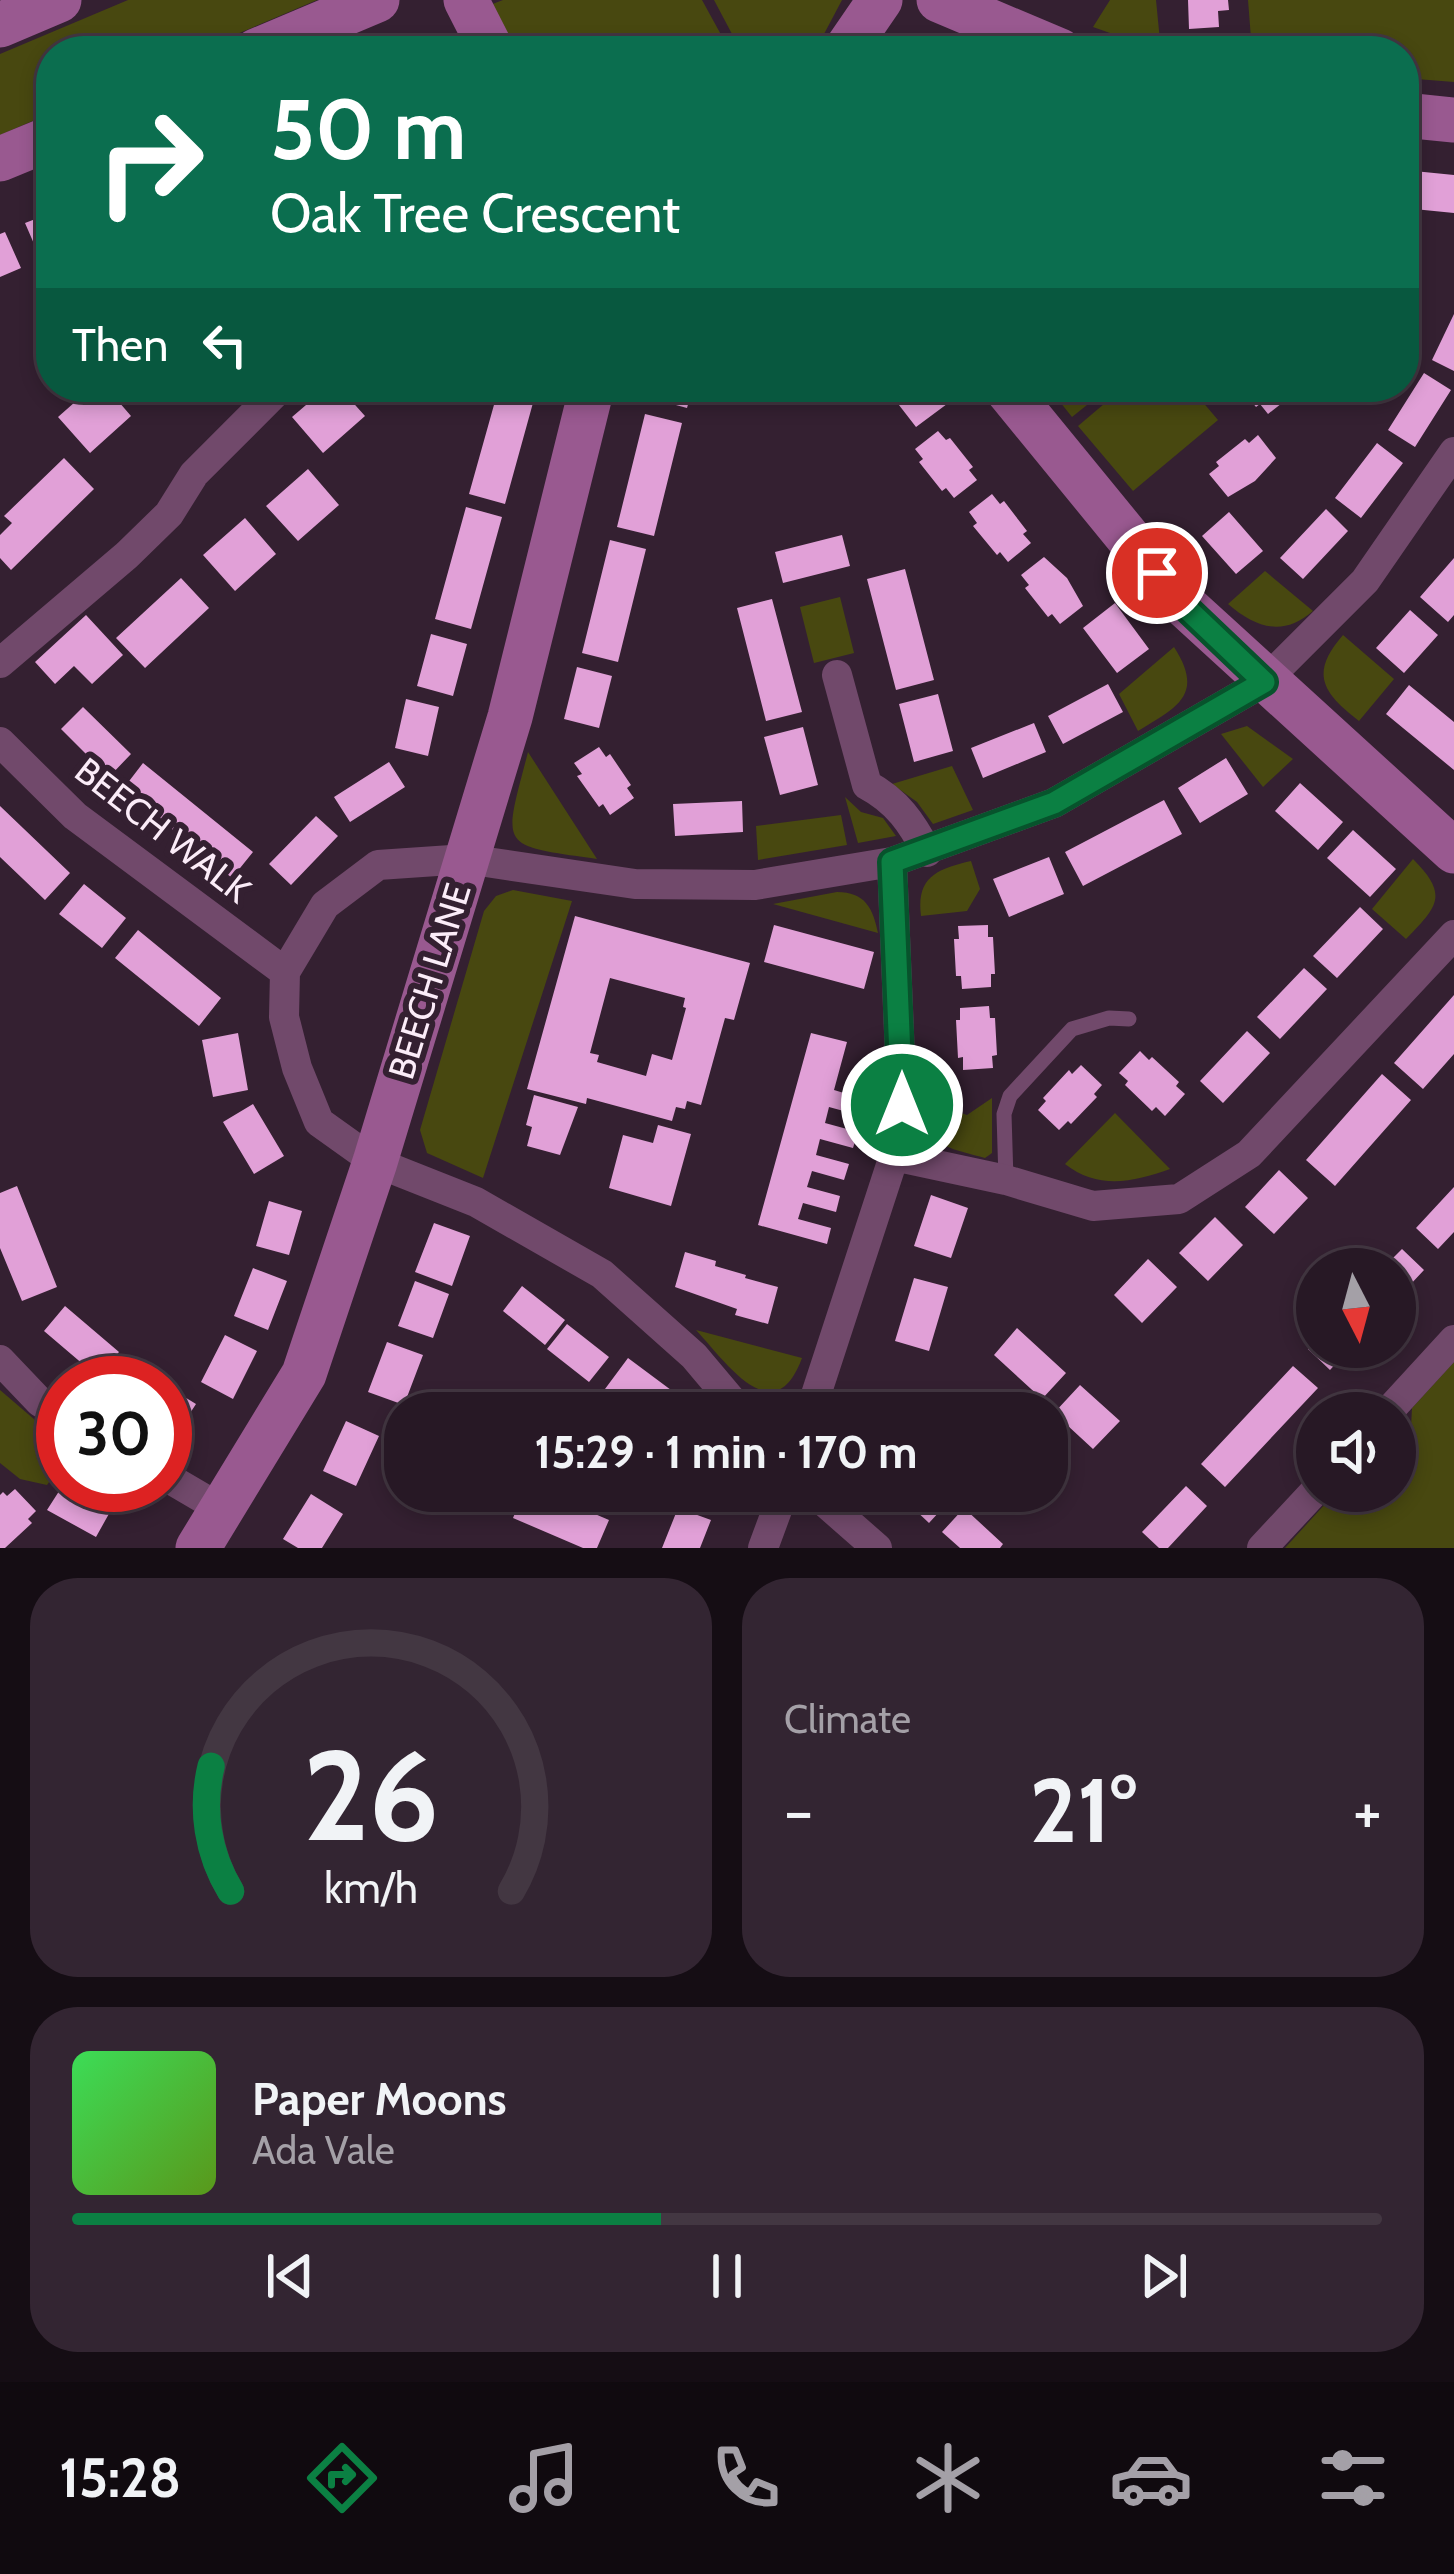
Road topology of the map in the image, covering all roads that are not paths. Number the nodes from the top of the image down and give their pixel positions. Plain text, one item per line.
1 (59, 0) edge
2 (377, 0) edge
3 (466, 0) edge
4 (880, 0) edge
5 (939, 0) edge
6 (0, 25) edge
7 (292, 36) edge
8 (484, 36) edge
9 (855, 36) edge
10 (1024, 36) edge
11 (1419, 117) edge
12 (1454, 120) edge
13 (36, 144) edge
14 (0, 159) edge
15 (266, 402) edge
16 (588, 402) edge
17 (1017, 402) edge
18 (1454, 452) edge
19 (0, 663) edge
20 (837, 674) dead end
21 (1264, 682) junction
22 (0, 742) edge
23 (1454, 851) edge
24 (927, 852) junction
25 (466, 860) junction
26 (892, 862) junction
27 (1454, 935) edge
28 (284, 972) junction
29 (1129, 1019) dead end
30 (894, 1156) junction
31 (375, 1162) junction
32 (1006, 1180) junction
33 (1454, 1340) edge
34 (0, 1360) edge
35 (724, 1392) edge
36 (817, 1392) edge
37 (1406, 1392) edge
38 (36, 1398) edge
39 (192, 1492) edge
40 (223, 1510) junction
41 (776, 1512) edge
42 (836, 1512) edge
43 (1296, 1512) edge
44 (198, 1548) edge
45 (763, 1548) edge
46 (877, 1548) edge
47 (1262, 1548) edge

1 - 6 street
2 - 7 street
3 - 8 street
4 - 9 street
5 - 10 street
11 - 12 street
13 - 14 street
15 - 19 street
16 - 25 street, BEECH LANE
17 - 21 street
18 - 21 street
20 - 24 street
21 - 23 street
21 - 24 street
22 - 28 street, BEECH WALK
24 - 26 street
25 - 26 street
25 - 28 street
25 - 31 street, BEECH LANE
26 - 30 street
27 - 32 street
28 - 31 street
29 - 32 lane
30 - 32 street
30 - 36 street
31 - 35 street
31 - 40 street, BEECH LANE
33 - 37 street
34 - 38 street
39 - 40 street
40 - 44 street, BEECH LANE
41 - 45 street
42 - 46 street
43 - 47 street

